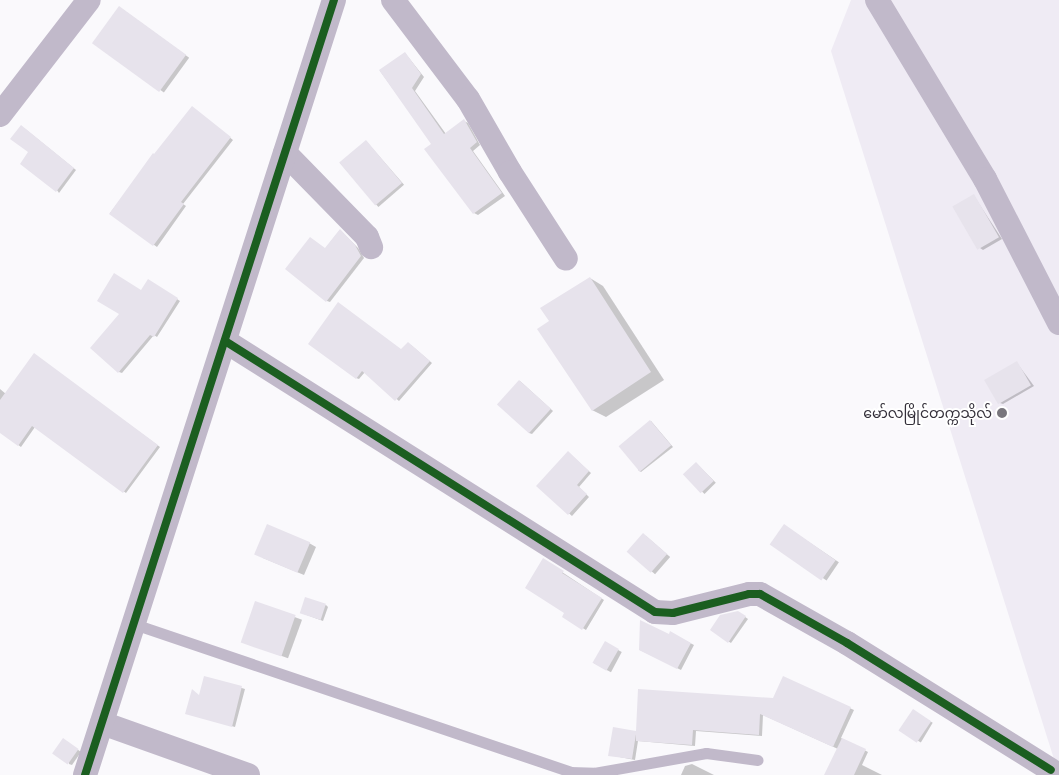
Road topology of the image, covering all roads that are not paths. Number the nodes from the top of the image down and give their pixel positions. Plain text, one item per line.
1 (89, 0) edge
2 (334, 0) edge
3 (393, 0) edge
4 (877, 0) edge
5 (0, 115) edge
6 (285, 153) junction
7 (371, 247) dead end
8 (566, 259) dead end
9 (1059, 323) edge
10 (225, 341) junction
11 (134, 624) junction
12 (102, 723) junction
13 (758, 760) dead end
14 (1051, 770) dead end
15 (85, 775) edge
16 (248, 775) edge

1 - 5 street
2 - 6 street
3 - 8 street
4 - 9 street
6 - 7 street
6 - 10 street
10 - 11 street
10 - 14 street
11 - 12 street
11 - 13 lane
12 - 15 street
12 - 16 street

